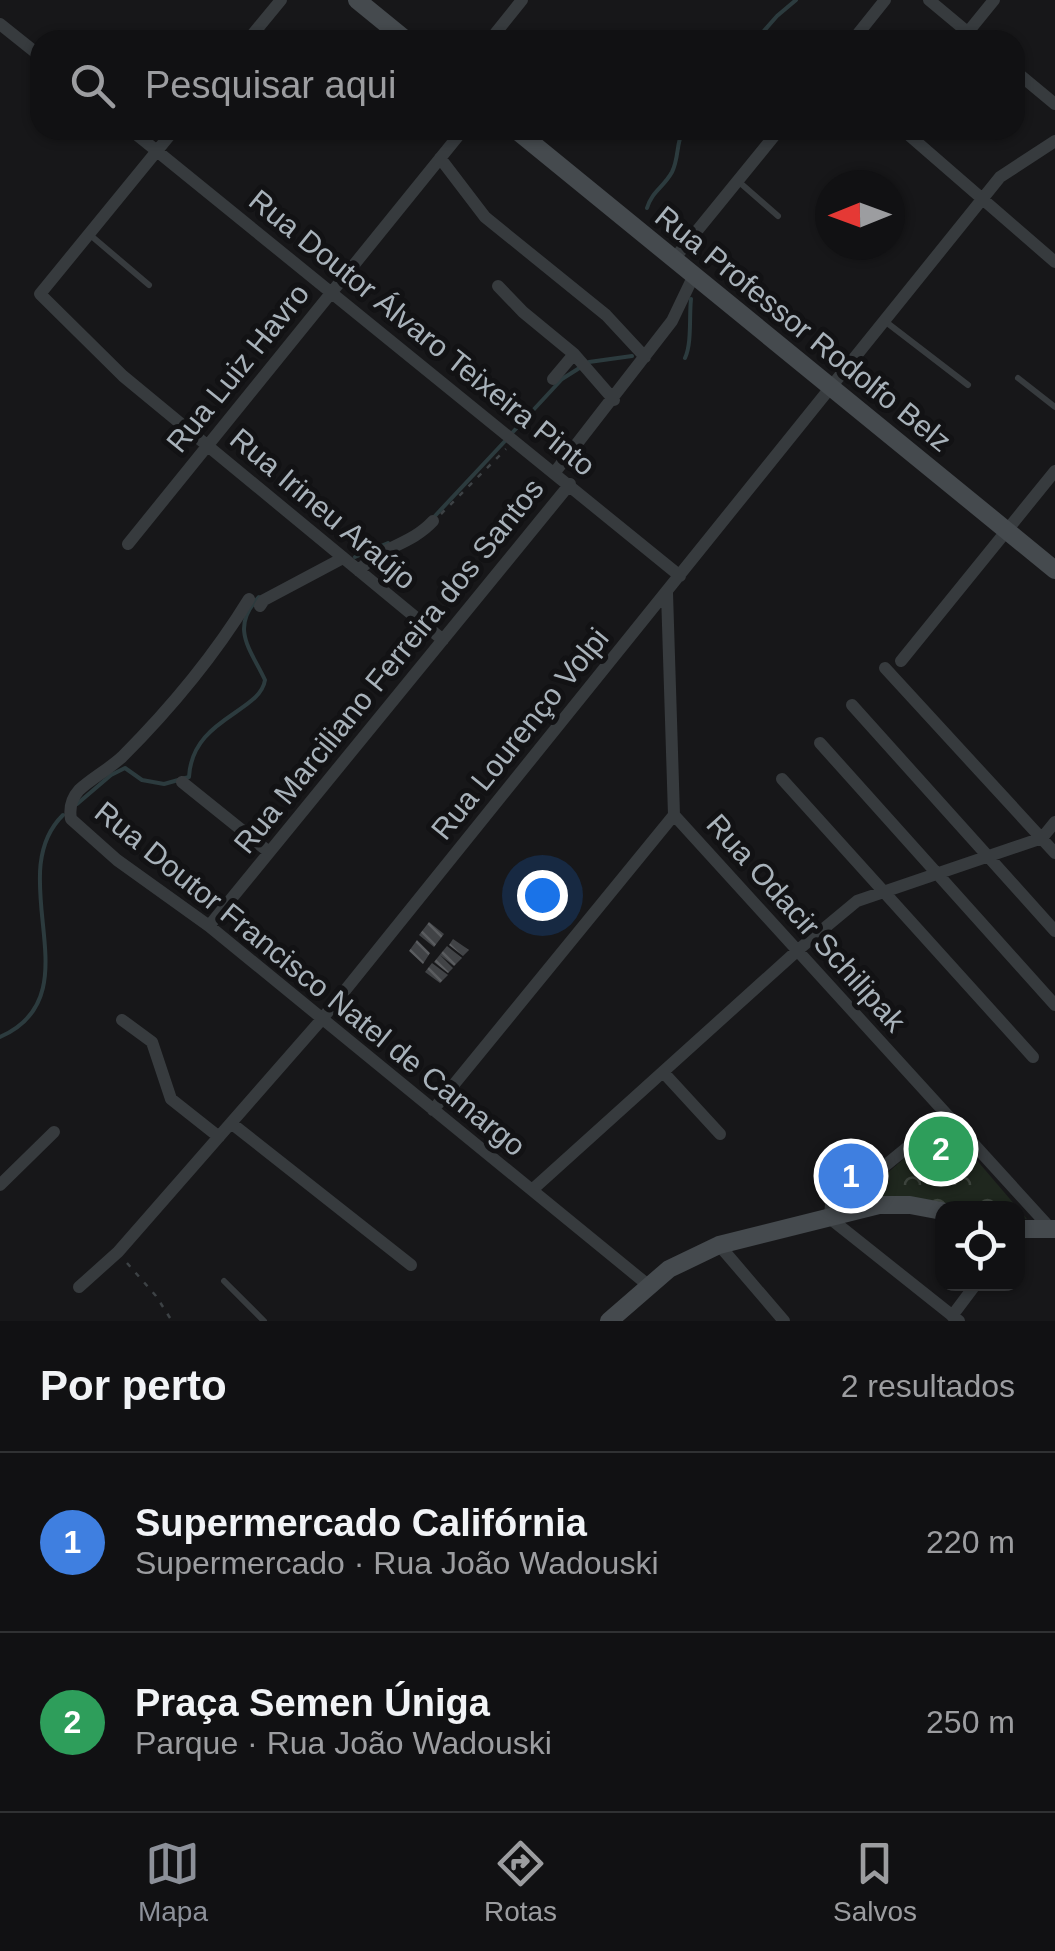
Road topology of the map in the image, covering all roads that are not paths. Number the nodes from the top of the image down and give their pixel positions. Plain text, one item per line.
1 (281, 0) edge
2 (357, 0) edge
3 (522, 0) edge
4 (886, 0) edge
5 (928, 0) edge
6 (994, 0) edge
7 (0, 24) edge
8 (256, 30) edge
9 (394, 30) edge
10 (498, 30) edge
11 (861, 30) edge
12 (965, 30) edge
13 (976, 30) edge
14 (30, 48) edge
15 (1025, 79) edge
16 (1055, 104) edge
17 (143, 140) edge
18 (166, 140) edge
19 (455, 140) edge
20 (528, 140) edge
21 (771, 140) edge
22 (915, 140) edge
23 (1055, 141) edge
24 (157, 151) junction
25 (440, 158) junction
26 (738, 181) junction
27 (985, 199) junction
28 (778, 216) dead end
29 (89, 234) junction
30 (674, 259) junction
31 (1055, 262) edge
32 (694, 276) junction
33 (149, 284) dead end
34 (498, 286) dead end
35 (332, 292) junction
36 (886, 322) junction
37 (574, 354) junction
38 (645, 357) junction
39 (552, 378) dead end
40 (1018, 378) dead end
41 (968, 385) dead end
42 (832, 388) junction
43 (614, 400) junction
44 (1055, 407) edge
45 (207, 446) junction
46 (1055, 471) edge
47 (555, 472) junction
48 (570, 484) junction
49 (432, 522) road end
50 (1007, 531) junction
51 (128, 544) dead end
52 (343, 558) junction
53 (1055, 570) edge
54 (359, 571) junction
55 (680, 576) junction
56 (666, 593) junction
57 (443, 640) junction
58 (901, 661) dead end
59 (885, 668) dead end
60 (852, 705) dead end
61 (820, 743) dead end
62 (782, 779) dead end
63 (182, 782) dead end
64 (674, 815) junction
65 (1055, 822) edge
66 (1042, 838) junction
67 (269, 852) junction
68 (1055, 853) edge
69 (990, 856) junction
70 (936, 874) junction
71 (884, 892) junction
72 (209, 926) junction
73 (1055, 931) edge
74 (798, 950) junction
75 (1055, 1005) edge
76 (322, 1019) junction
77 (122, 1020) dead end
78 (1033, 1056) dead end
79 (663, 1072) junction
80 (434, 1110) junction
81 (948, 1115) junction
82 (231, 1122) junction
83 (54, 1132) dead end
84 (720, 1134) dead end
85 (219, 1136) junction
86 (880, 1169) junction
87 (841, 1170) junction
88 (872, 1182) junction
89 (0, 1185) edge
90 (532, 1190) junction
91 (868, 1206) junction
92 (935, 1210) edge
93 (827, 1216) junction
94 (1025, 1229) edge
95 (1053, 1229) edge
96 (719, 1244) junction
97 (411, 1265) dead end
98 (224, 1280) dead end
99 (648, 1285) junction
100 (79, 1287) dead end
101 (972, 1291) edge
102 (956, 1318) edge
103 (264, 1321) edge
104 (608, 1321) edge
105 (784, 1321) edge

1 - 8 street
2 - 9 street
3 - 10 street
4 - 11 street
5 - 12 street
6 - 13 street
7 - 14 street
15 - 16 street
17 - 24 street, Rua Doutor Álvaro Teixeira Pinto
18 - 24 street
19 - 25 street, Rua Luiz Havro
20 - 30 street, Rua Professor Rodolfo Belz
21 - 26 street
22 - 27 street
23 - 27 street, Rua Lourenço Volpi
24 - 29 street
24 - 35 street, Rua Doutor Álvaro Teixeira Pinto
25 - 35 street, Rua Luiz Havro
25 - 38 street
26 - 28 lane
26 - 30 street
27 - 31 street
27 - 36 street, Rua Lourenço Volpi
29 - 33 lane
29 - 45 street, Rua Irineu Araújo
30 - 32 street, Rua Professor Rodolfo Belz
32 - 38 street
32 - 42 street, Rua Professor Rodolfo Belz
34 - 37 street
35 - 45 street, Rua Luiz Havro
35 - 47 street, Rua Doutor Álvaro Teixeira Pinto
36 - 41 lane
36 - 42 street, Rua Lourenço Volpi
37 - 39 street
37 - 43 street
38 - 43 street
40 - 44 lane
42 - 50 street, Rua Professor Rodolfo Belz
42 - 55 street, Rua Lourenço Volpi
43 - 47 street
45 - 51 street, Rua Luiz Havro
45 - 52 street, Rua Irineu Araújo
46 - 50 street
47 - 48 street, Rua Doutor Álvaro Teixeira Pinto
48 - 55 street, Rua Doutor Álvaro Teixeira Pinto
48 - 57 street, Rua Marciliano Ferreira dos Santos
49 - 54 street
50 - 53 street, Rua Professor Rodolfo Belz
50 - 58 street
52 - 54 street, Rua Irineu Araújo
52 - 72 street, Rua Doutor Francisco Natel de Camargo
54 - 57 street, Rua Irineu Araújo
55 - 56 street, Rua Lourenço Volpi
56 - 64 street, Rua Odacir Schilipak
56 - 76 street, Rua Lourenço Volpi
57 - 67 street, Rua Marciliano Ferreira dos Santos
59 - 66 street
60 - 69 street
61 - 70 street
62 - 71 street
63 - 67 street
64 - 74 street, Rua Odacir Schilipak
64 - 80 street
65 - 66 street
66 - 68 street
66 - 69 street
67 - 72 street, Rua Marciliano Ferreira dos Santos
69 - 70 street
69 - 73 street
70 - 71 street
70 - 75 street
71 - 74 street
71 - 78 street
72 - 76 street, Rua Doutor Francisco Natel de Camargo
74 - 79 street
74 - 81 street, Rua Odacir Schilipak
76 - 80 street, Rua Doutor Francisco Natel de Camargo
76 - 82 street, Rua Lourenço Volpi
77 - 85 street
79 - 84 street
79 - 90 street
80 - 90 street, Rua Doutor Francisco Natel de Camargo
81 - 86 street
81 - 95 street, Rua Odacir Schilipak
82 - 85 street, Rua Lourenço Volpi
82 - 97 street
83 - 89 street
85 - 100 street, Rua Lourenço Volpi
86 - 87 lane
86 - 88 street
87 - 88 lane
87 - 93 lane
88 - 91 street
90 - 99 street, Rua Doutor Francisco Natel de Camargo
91 - 92 street
91 - 93 street
93 - 96 street
93 - 102 street
94 - 95 street
96 - 99 street
96 - 105 street
98 - 103 lane
99 - 104 street
101 - 102 street

